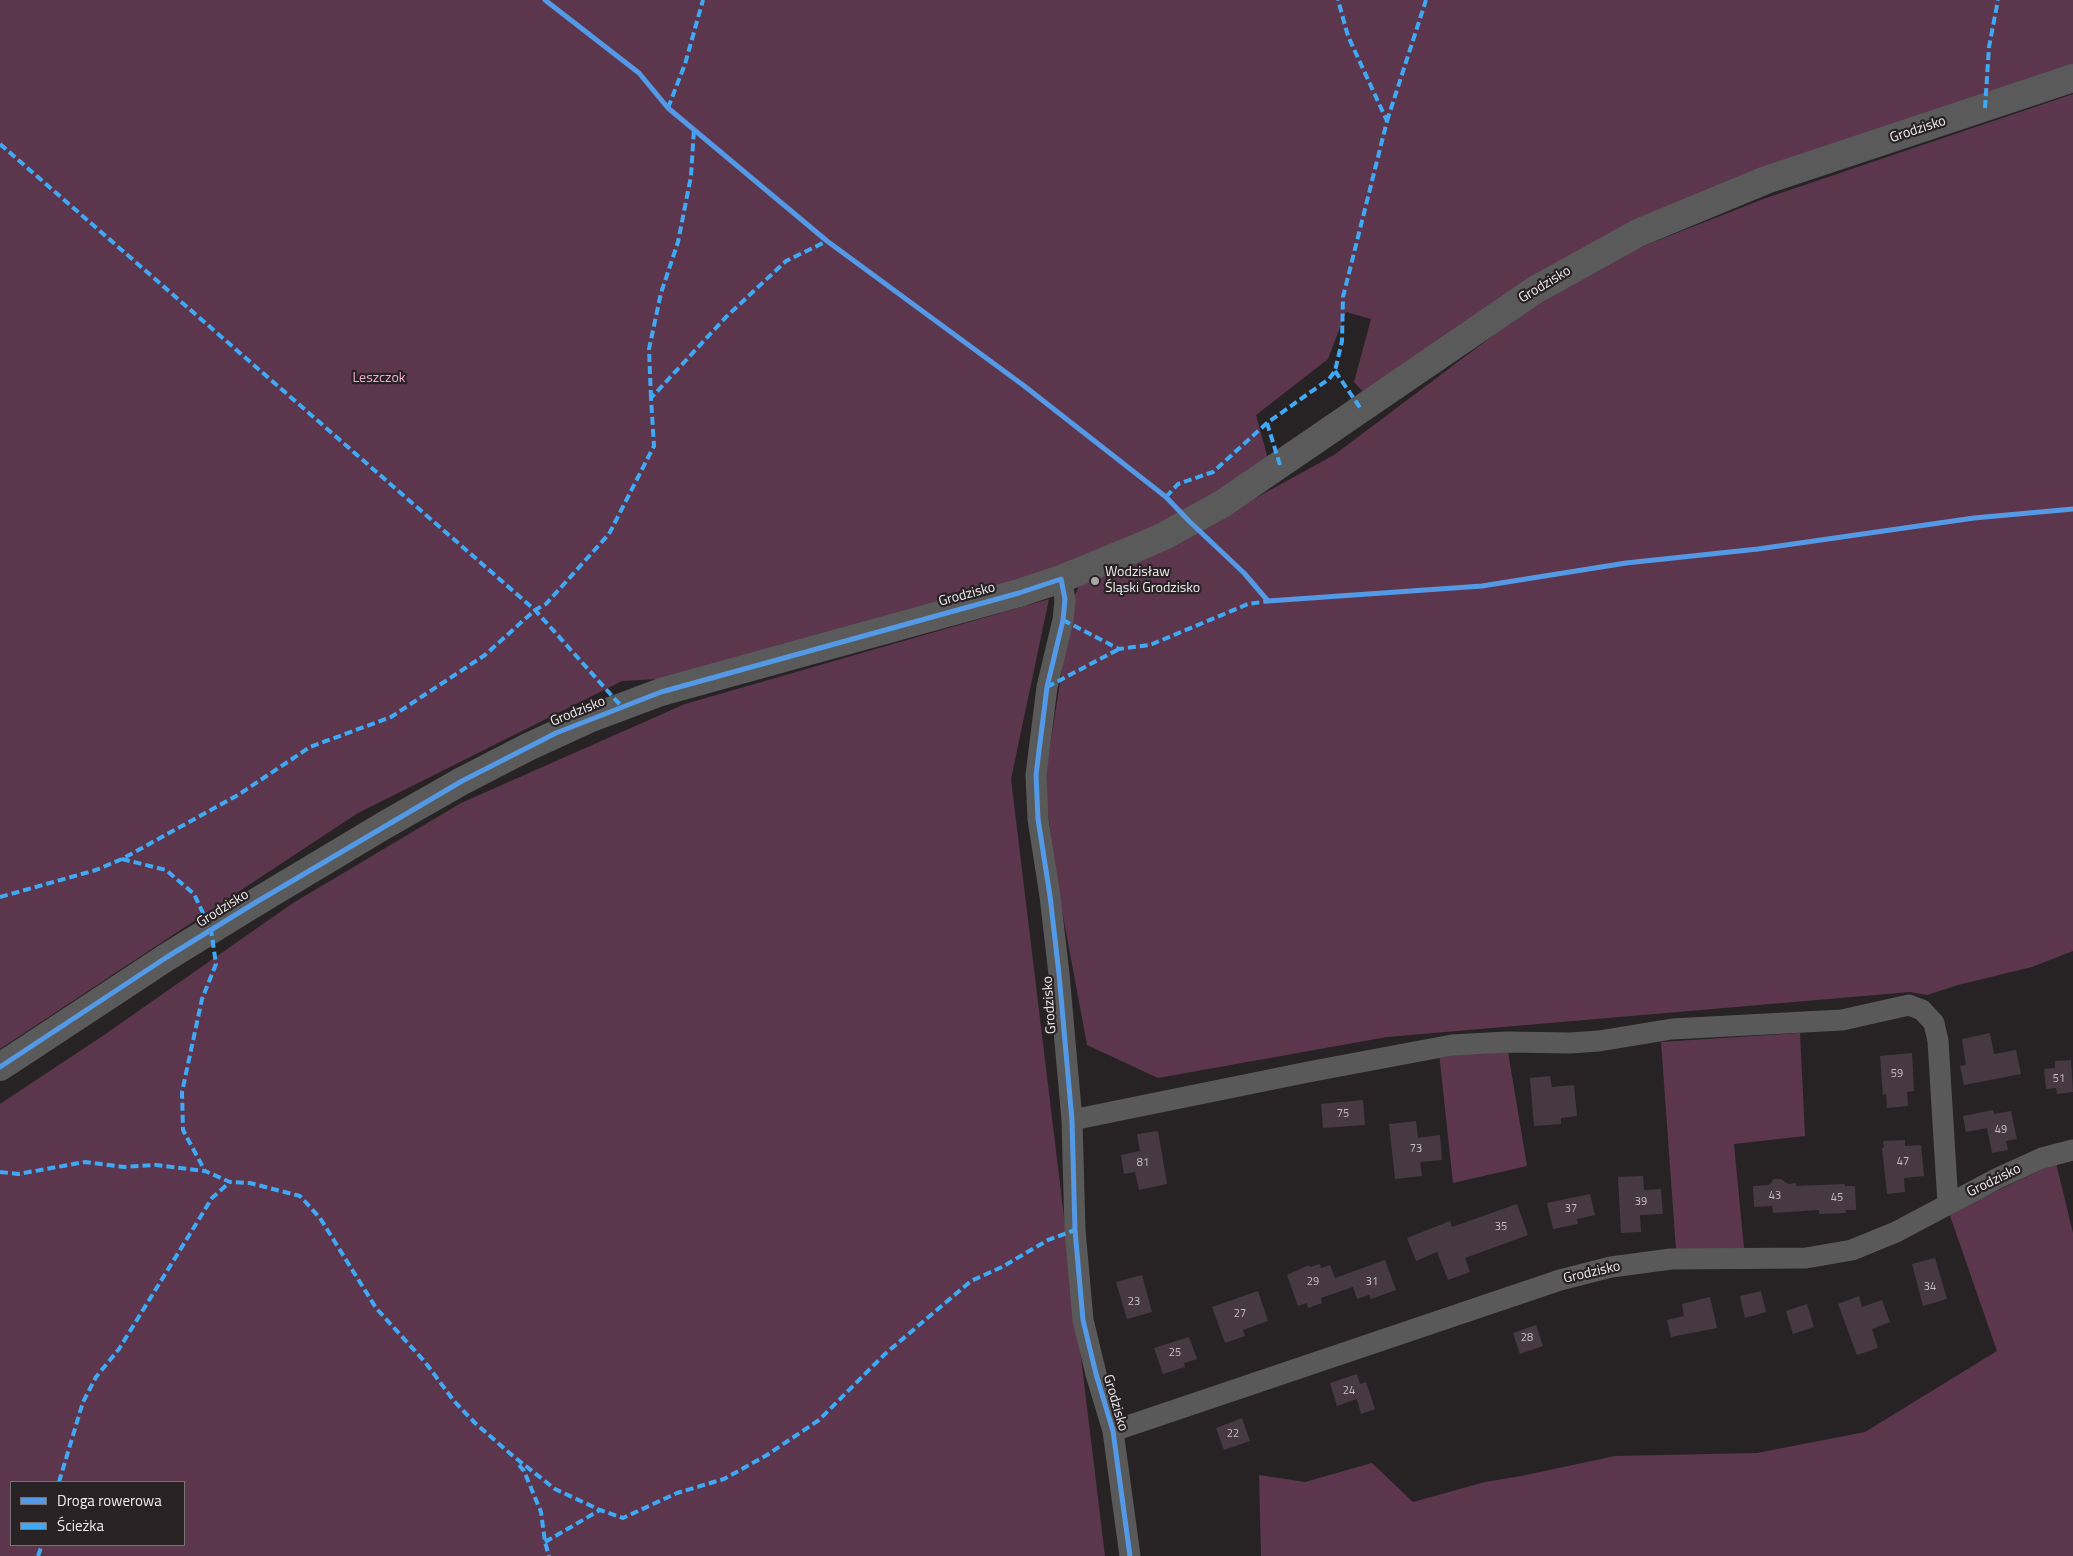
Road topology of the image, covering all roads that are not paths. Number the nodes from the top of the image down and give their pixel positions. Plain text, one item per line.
1 (2073, 78) edge
2 (1061, 579) junction
3 (0, 1067) edge
4 (1072, 1120) junction
5 (2073, 1150) edge
6 (1948, 1204) junction
7 (1113, 1431) junction
8 (1130, 1556) edge

1 - 2 street, Grodzisko
2 - 3 street, Grodzisko
2 - 4 street, Grodzisko
4 - 6 street
4 - 7 street, Grodzisko
5 - 6 street, Grodzisko
6 - 7 street, Grodzisko
7 - 8 street, Grodzisko

